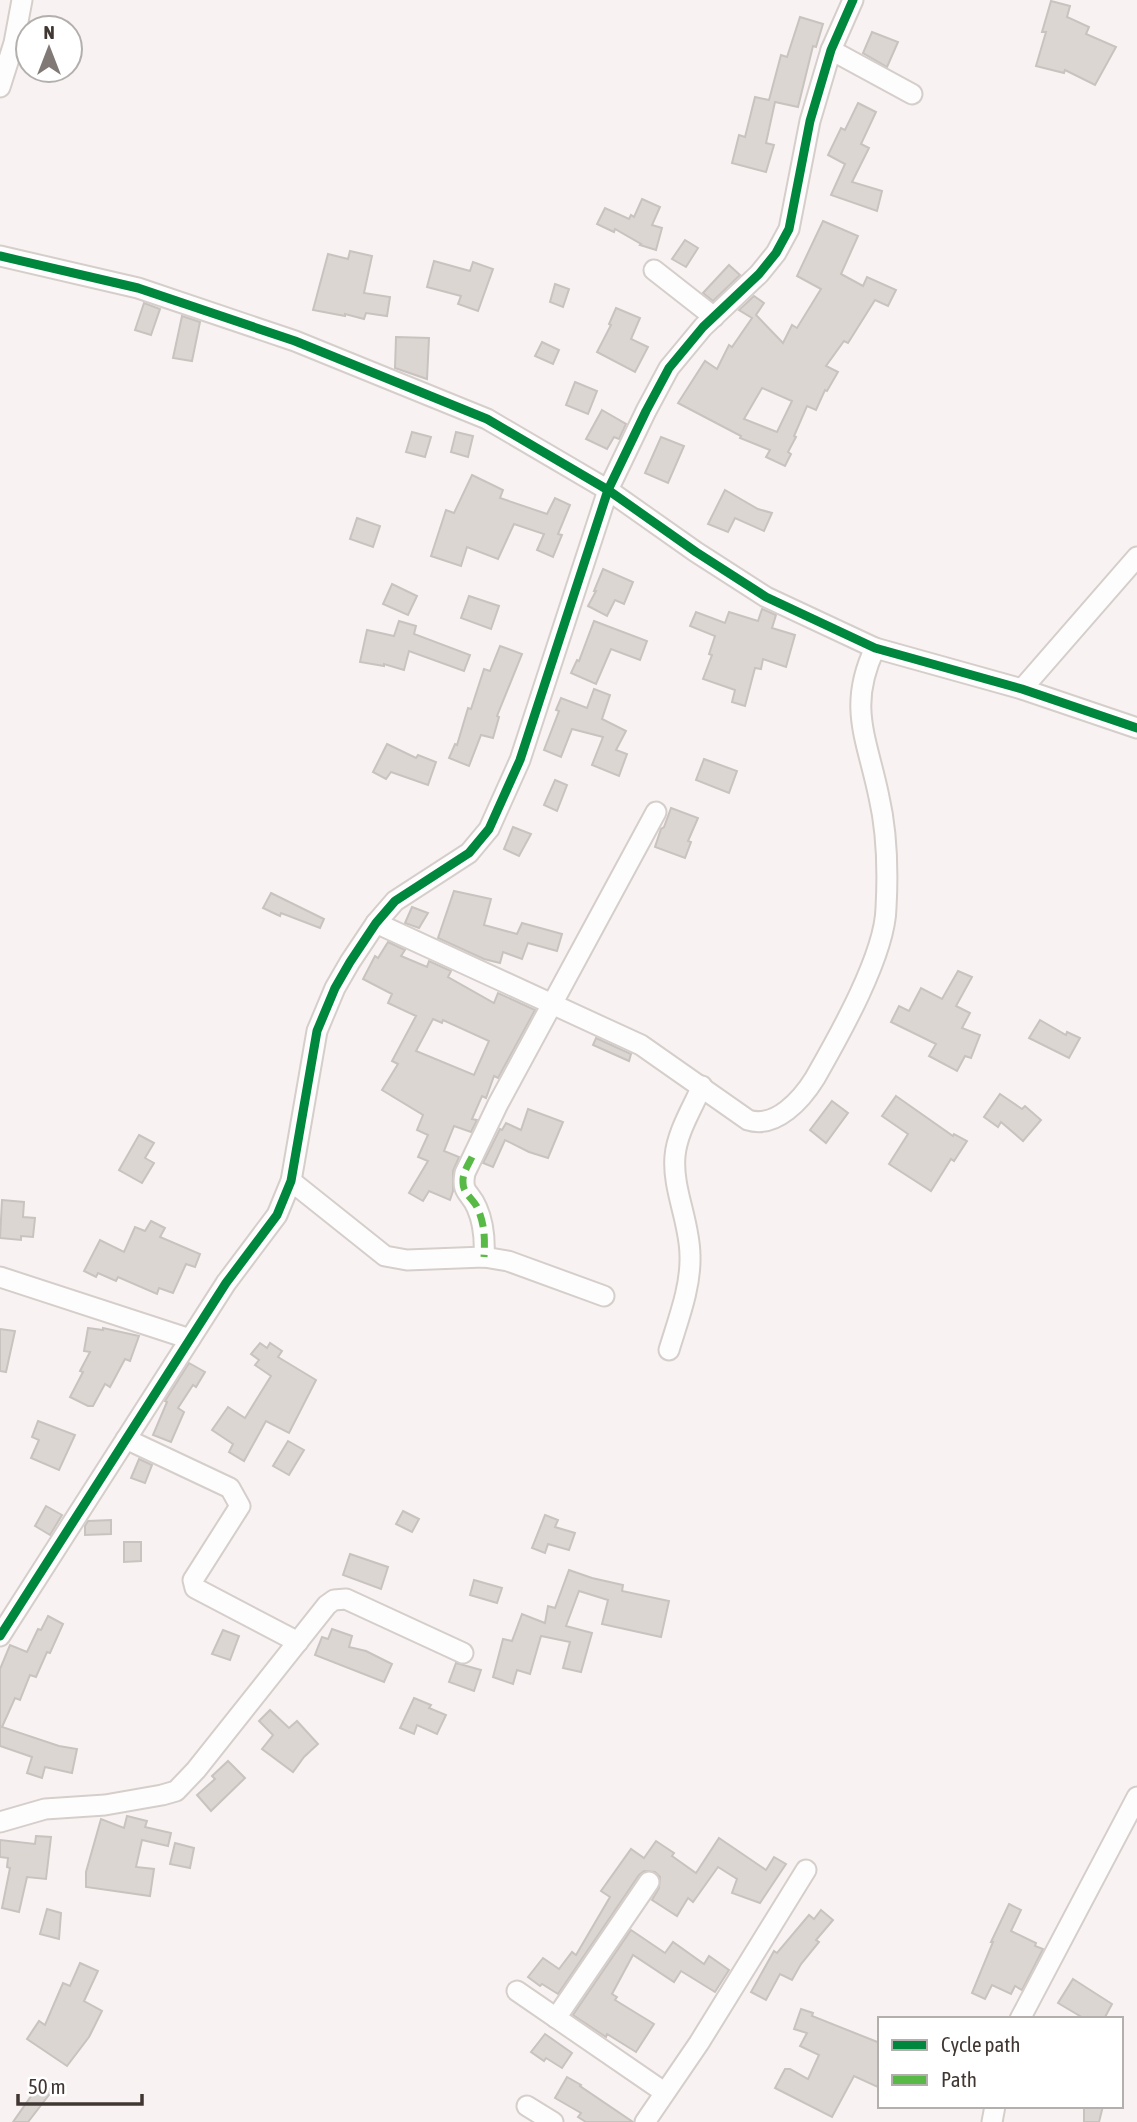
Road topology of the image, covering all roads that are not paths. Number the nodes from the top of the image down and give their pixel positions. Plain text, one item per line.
1 (22, 0) edge
2 (853, 0) edge
3 (831, 50) junction
4 (0, 87) edge
5 (912, 94) dead end
6 (0, 256) edge
7 (654, 270) dead end
8 (714, 317) junction
9 (608, 490) junction
10 (1137, 557) edge
11 (876, 648) junction
12 (1022, 689) junction
13 (1137, 728) edge
14 (656, 812) dead end
15 (376, 923) junction
16 (553, 1003) junction
17 (702, 1086) junction
18 (290, 1181) junction
19 (484, 1257) junction
20 (0, 1278) edge
21 (604, 1296) dead end
22 (190, 1339) junction
23 (669, 1350) dead end
24 (126, 1440) junction
25 (8, 1608) edge
26 (0, 1636) edge
27 (298, 1642) junction
28 (463, 1653) dead end
29 (1137, 1797) edge
30 (0, 1822) edge
31 (806, 1870) dead end
32 (649, 1882) dead end
33 (517, 1992) dead end
34 (1021, 2017) edge
35 (556, 2018) junction
36 (664, 2092) junction
37 (527, 2106) dead end
38 (553, 2122) edge
39 (645, 2122) edge

1 - 4 street
2 - 3 street
3 - 5 street
3 - 8 street
6 - 9 street
7 - 8 street
8 - 9 street
9 - 11 street
9 - 15 street
10 - 12 street
11 - 12 street
11 - 17 street
12 - 13 street
14 - 16 street
15 - 16 street
15 - 18 street
16 - 17 street
16 - 19 street
17 - 23 street
18 - 19 street
18 - 22 street
19 - 21 street
20 - 22 street
22 - 24 street
24 - 25 street
24 - 27 street
25 - 26 street
27 - 28 street
27 - 30 street
29 - 34 street
31 - 36 street
32 - 35 street
33 - 35 street
35 - 36 street
36 - 39 street
37 - 38 street

